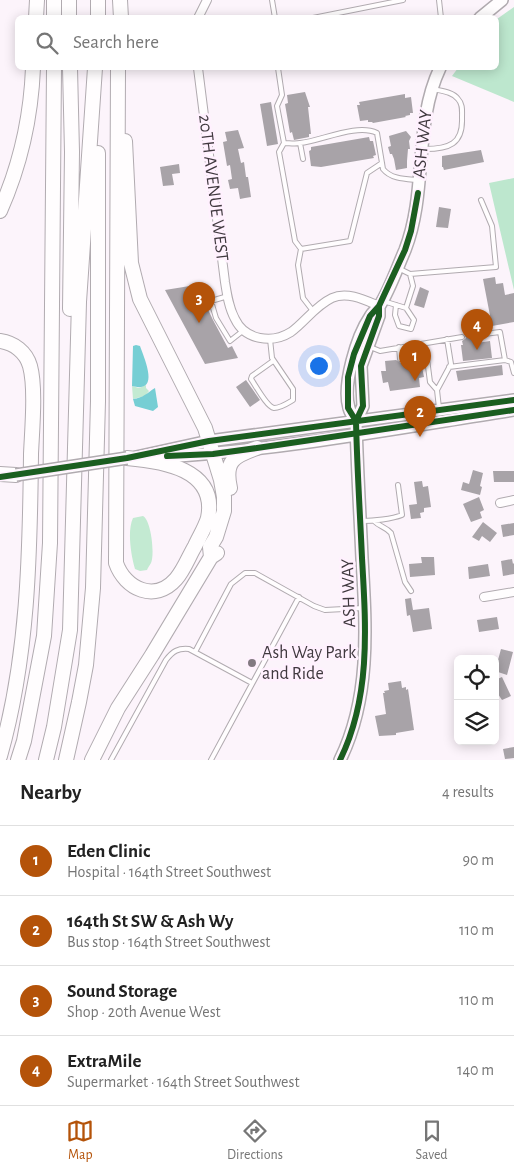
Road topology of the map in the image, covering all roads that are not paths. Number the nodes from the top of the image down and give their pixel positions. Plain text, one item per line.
1 (36, 0) edge
2 (54, 0) edge
3 (68, 0) edge
4 (98, 0) edge
5 (119, 0) edge
6 (207, 0) edge
7 (272, 0) edge
8 (403, 0) edge
9 (440, 0) edge
10 (502, 0) edge
11 (36, 15) edge
12 (54, 15) edge
13 (69, 15) edge
14 (98, 15) edge
15 (120, 15) edge
16 (200, 15) edge
17 (274, 15) edge
18 (328, 15) edge
19 (441, 15) edge
20 (484, 15) edge
21 (33, 70) edge
22 (54, 70) edge
23 (70, 70) edge
24 (96, 70) edge
25 (96, 70) edge
26 (118, 70) edge
27 (123, 70) edge
28 (198, 70) edge
29 (278, 70) edge
30 (439, 70) edge
31 (431, 89) junction
32 (284, 143) junction
33 (300, 143) junction
34 (422, 149) junction
35 (303, 159) dead end
36 (382, 163) junction
37 (419, 181) junction
38 (480, 200) dead end
39 (0, 211) edge
40 (301, 249) junction
41 (397, 268) junction
42 (410, 274) junction
43 (228, 296) junction
44 (381, 303) junction
45 (396, 305) junction
46 (406, 308) junction
47 (313, 311) junction
48 (244, 330) junction
49 (476, 335) dead end
50 (462, 337) dead end
51 (270, 339) junction
52 (448, 339) junction
53 (0, 341) edge
54 (368, 346) junction
55 (399, 348) junction
56 (400, 359) dead end
57 (427, 359) dead end
58 (505, 360) junction
59 (273, 361) junction
60 (449, 367) junction
61 (514, 374) edge
62 (437, 390) junction
63 (514, 400) edge
64 (440, 410) junction
65 (514, 410) edge
66 (356, 421) junction
67 (356, 434) junction
68 (211, 448) junction
69 (257, 448) junction
70 (127, 458) junction
71 (16, 474) joint
72 (0, 475) edge
73 (398, 486) dead end
74 (514, 500) edge
75 (500, 503) dead end
76 (360, 521) junction
77 (374, 522) junction
78 (211, 557) junction
79 (411, 591) dead end
80 (514, 592) edge
81 (484, 596) dead end
82 (298, 597) junction
83 (365, 608) junction
84 (195, 652) junction
85 (252, 683) junction
86 (0, 756) edge
87 (18, 760) edge
88 (40, 760) edge
89 (46, 760) edge
90 (66, 760) edge
91 (92, 760) edge
92 (111, 760) edge
93 (211, 760) edge
94 (340, 760) edge

1 - 11 highway
2 - 12 highway
3 - 13 highway
4 - 14 highway
5 - 15 highway
6 - 16 street
7 - 17 lane
8 - 18 lane
9 - 19 lane
10 - 20 street
21 - 39 highway
22 - 87 highway
23 - 88 highway
24 - 89 highway
25 - 90 highway
26 - 70 highway
27 - 68 highway
28 - 43 street, 20TH AVENUE WEST
29 - 32 lane
30 - 31 street, ASH WAY
31 - 34 street, ASH WAY
31 - 34 lane
32 - 33 lane
32 - 40 lane
33 - 35 lane
33 - 36 lane
34 - 37 street, ASH WAY
36 - 37 lane
36 - 40 lane
37 - 41 street, ASH WAY
38 - 42 lane
40 - 47 lane
41 - 42 lane
41 - 44 street, ASH WAY
42 - 46 lane
43 - 48 street, 20TH AVENUE WEST
43 - 48 lane
44 - 45 lane
44 - 47 street
44 - 54 street, ASH WAY
44 - 66 street, ASH WAY
45 - 46 lane
45 - 46 lane
47 - 51 street
48 - 51 street
49 - 58 lane
50 - 52 lane
51 - 59 lane
52 - 55 lane
52 - 60 lane
53 - 86 highway
54 - 55 lane
54 - 66 street, ASH WAY
55 - 56 lane
57 - 62 lane
58 - 60 lane
58 - 61 lane
59 - 59 lane
60 - 62 lane
62 - 64 lane
63 - 64 street
64 - 66 street
65 - 67 street
66 - 67 street, ASH WAY
66 - 68 street
67 - 69 street
67 - 76 street, ASH WAY
68 - 69 street
68 - 70 street
68 - 78 highway
69 - 78 highway
70 - 71 street, bridge
71 - 72 highway
73 - 77 lane
74 - 75 street
76 - 77 lane
76 - 83 street, ASH WAY
77 - 79 lane
78 - 91 highway
80 - 81 street
82 - 83 lane
82 - 84 lane
82 - 85 lane
83 - 94 street, ASH WAY
84 - 85 lane
84 - 92 lane
85 - 93 lane

